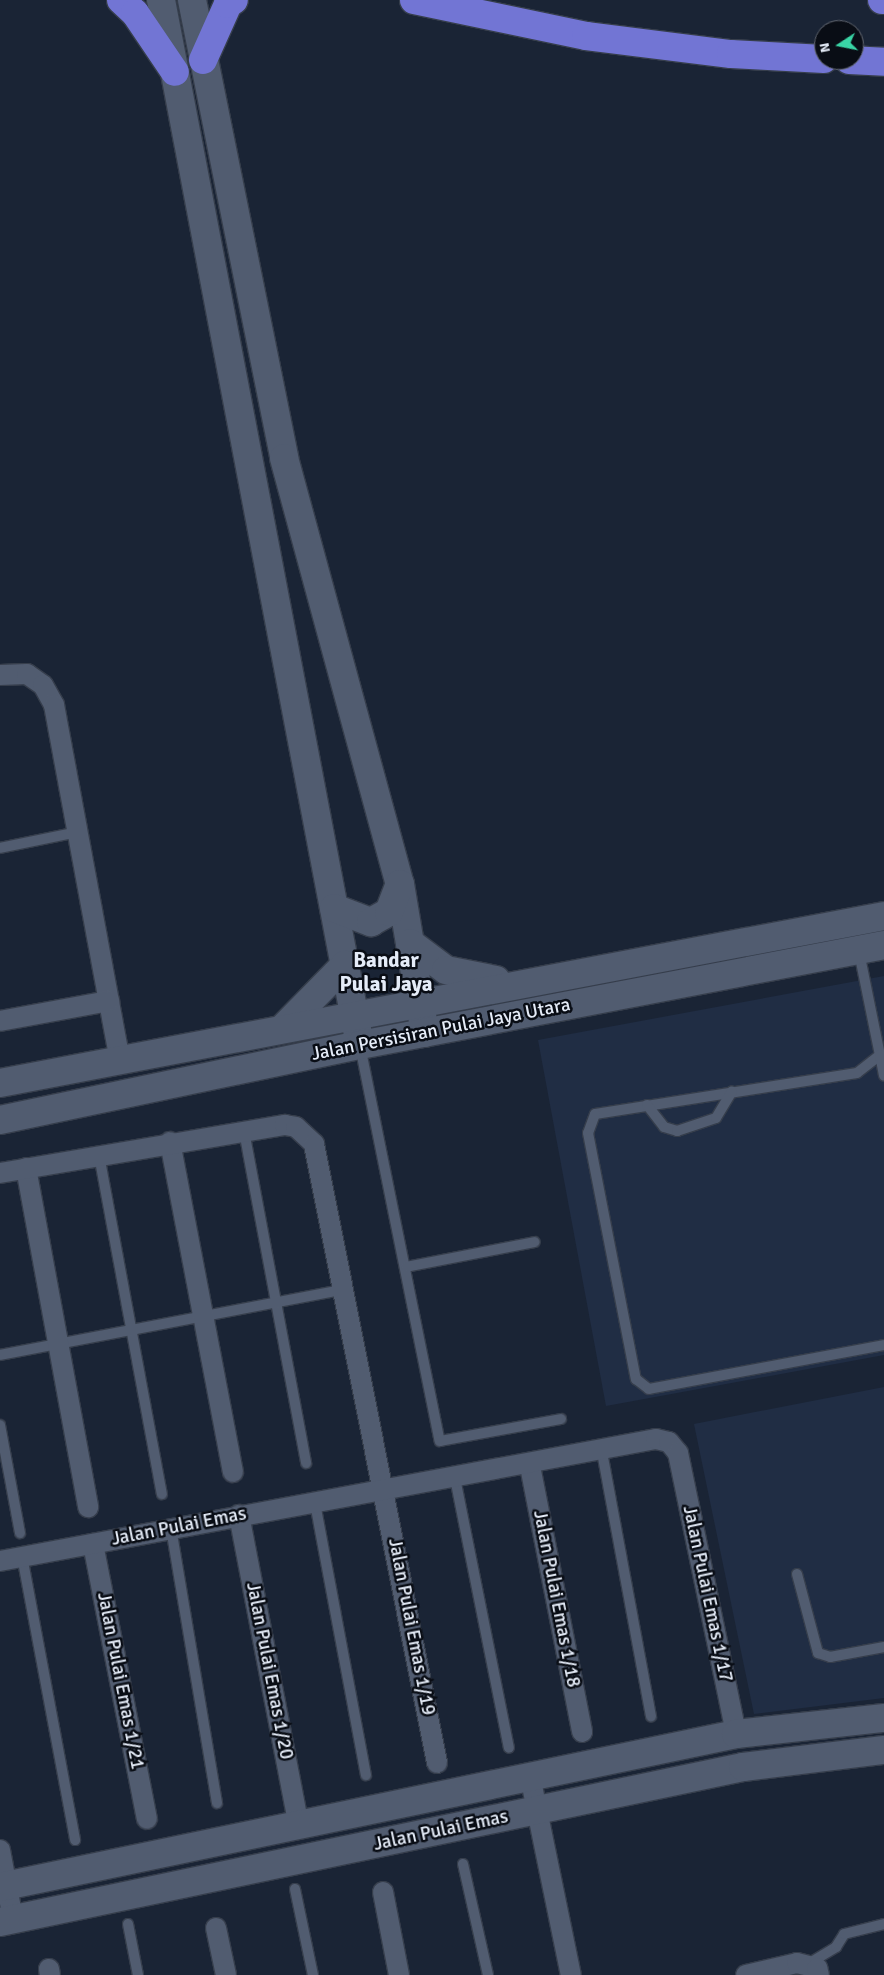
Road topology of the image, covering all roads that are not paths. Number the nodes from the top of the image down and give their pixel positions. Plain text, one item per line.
1 (121, 0) edge
2 (161, 0) edge
3 (192, 0) edge
4 (234, 0) edge
5 (414, 0) edge
6 (814, 58) edge
7 (203, 60) junction
8 (864, 61) edge
9 (884, 62) edge
10 (175, 72) junction
11 (0, 675) edge
12 (78, 832) junction
13 (0, 848) edge
14 (400, 884) junction
15 (334, 908) junction
16 (884, 916) edge
17 (410, 943) junction
18 (871, 948) edge
19 (344, 965) junction
20 (520, 982) junction
21 (109, 1001) junction
22 (420, 1001) junction
23 (354, 1014) junction
24 (0, 1021) edge
25 (285, 1026) junction
26 (425, 1033) junction
27 (360, 1045) junction
28 (880, 1055) junction
29 (120, 1060) junction
30 (884, 1076) edge
31 (0, 1083) edge
32 (732, 1091) junction
33 (647, 1105) junction
34 (0, 1120) edge
35 (244, 1131) junction
36 (170, 1142) junction
37 (99, 1155) junction
38 (26, 1168) junction
39 (0, 1174) edge
40 (535, 1242) dead end
41 (406, 1267) junction
42 (345, 1289) junction
43 (276, 1301) junction
44 (203, 1315) junction
45 (131, 1329) junction
46 (60, 1343) junction
47 (884, 1345) edge
48 (0, 1356) edge
49 (561, 1419) dead end
50 (0, 1425) edge
51 (602, 1452) junction
52 (678, 1454) joint
53 (306, 1463) dead end
54 (530, 1466) junction
55 (233, 1472) dead end
56 (455, 1478) junction
57 (384, 1490) junction
58 (162, 1494) dead end
59 (315, 1503) junction
60 (88, 1507) dead end
61 (239, 1515) junction
62 (171, 1528) junction
63 (20, 1533) dead end
64 (93, 1544) junction
65 (22, 1556) junction
66 (0, 1561) edge
67 (797, 1574) dead end
68 (884, 1647) edge
69 (651, 1716) dead end
70 (884, 1718) edge
71 (582, 1732) dead end
72 (736, 1734) junction
73 (509, 1748) dead end
74 (884, 1750) edge
75 (437, 1763) dead end
76 (366, 1775) dead end
77 (530, 1776) junction
78 (217, 1804) dead end
79 (536, 1812) junction
80 (147, 1818) dead end
81 (299, 1826) junction
82 (75, 1840) dead end
83 (0, 1850) edge
84 (464, 1864) dead end
85 (3, 1886) edge
86 (295, 1889) dead end
87 (383, 1892) dead end
88 (7, 1920) edge
89 (128, 1924) dead end
90 (884, 1924) edge
91 (216, 1928) dead end
92 (813, 1969) edge
93 (138, 1975) edge
94 (226, 1975) edge
95 (313, 1975) edge
96 (400, 1975) edge
97 (488, 1975) edge
98 (570, 1975) edge
99 (746, 1975) edge

1 - 10 highway
2 - 10 main road
3 - 7 main road
4 - 7 highway
5 - 6 highway
7 - 14 main road
8 - 9 highway
10 - 15 main road
11 - 12 street
12 - 13 lane
12 - 21 street
14 - 15 main road
14 - 17 main road
15 - 19 main road
16 - 20 main road, Jalan Persisiran Pulai Jaya Utara
17 - 20 main road
17 - 22 main road
18 - 26 main road, Jalan Persisiran Pulai Jaya Utara
18 - 28 lane
19 - 23 main road
19 - 25 main road
20 - 22 main road, Jalan Persisiran Pulai Jaya Utara
21 - 24 street
21 - 29 street
22 - 23 main road, Jalan Persisiran Pulai Jaya Utara
22 - 26 main road
23 - 25 main road, Jalan Persisiran Pulai Jaya Utara
23 - 27 main road
25 - 29 main road, Jalan Persisiran Pulai Jaya Utara
26 - 27 main road, Jalan Persisiran Pulai Jaya Utara
27 - 34 main road, Jalan Persisiran Pulai Jaya Utara
27 - 41 lane
28 - 30 lane
28 - 32 lane
29 - 31 main road, Jalan Persisiran Pulai Jaya Utara
32 - 33 lane
32 - 33 lane
33 - 47 lane
35 - 36 street
35 - 42 street, Jalan Pulai Emas 1/19
35 - 43 lane
36 - 37 street
36 - 44 street
37 - 38 street
37 - 45 lane
38 - 39 street
38 - 46 street
40 - 41 lane
41 - 49 lane
42 - 43 lane
42 - 57 street, Jalan Pulai Emas 1/19
43 - 44 lane
43 - 53 lane
44 - 45 lane
44 - 55 street
45 - 46 lane
45 - 58 lane
46 - 48 lane
46 - 60 street
50 - 63 lane
51 - 52 street, Jalan Pulai Emas
51 - 54 street, Jalan Pulai Emas
51 - 69 lane
52 - 72 street, Jalan Pulai Emas 1/17
54 - 56 street, Jalan Pulai Emas
54 - 71 street, Jalan Pulai Emas 1/18
56 - 57 street, Jalan Pulai Emas
56 - 73 lane
57 - 59 street, Jalan Pulai Emas
57 - 75 street, Jalan Pulai Emas 1/19
59 - 61 street, Jalan Pulai Emas
59 - 76 lane
61 - 62 street, Jalan Pulai Emas
61 - 81 street, Jalan Pulai Emas 1/20
62 - 64 street, Jalan Pulai Emas
62 - 78 lane
64 - 65 street, Jalan Pulai Emas
64 - 80 street, Jalan Pulai Emas 1/21
65 - 66 street, Jalan Pulai Emas
65 - 82 lane
67 - 68 lane
70 - 72 main road, Jalan Pulai Emas
72 - 77 main road, Jalan Pulai Emas
74 - 79 main road, Jalan Pulai Emas
77 - 79 street
77 - 81 main road, Jalan Pulai Emas
79 - 88 main road, Jalan Pulai Emas
79 - 98 street
81 - 85 main road, Jalan Pulai Emas
83 - 85 street
84 - 97 lane
85 - 88 street
86 - 95 lane
87 - 96 street
89 - 93 lane
90 - 92 lane
91 - 94 street
92 - 99 street

